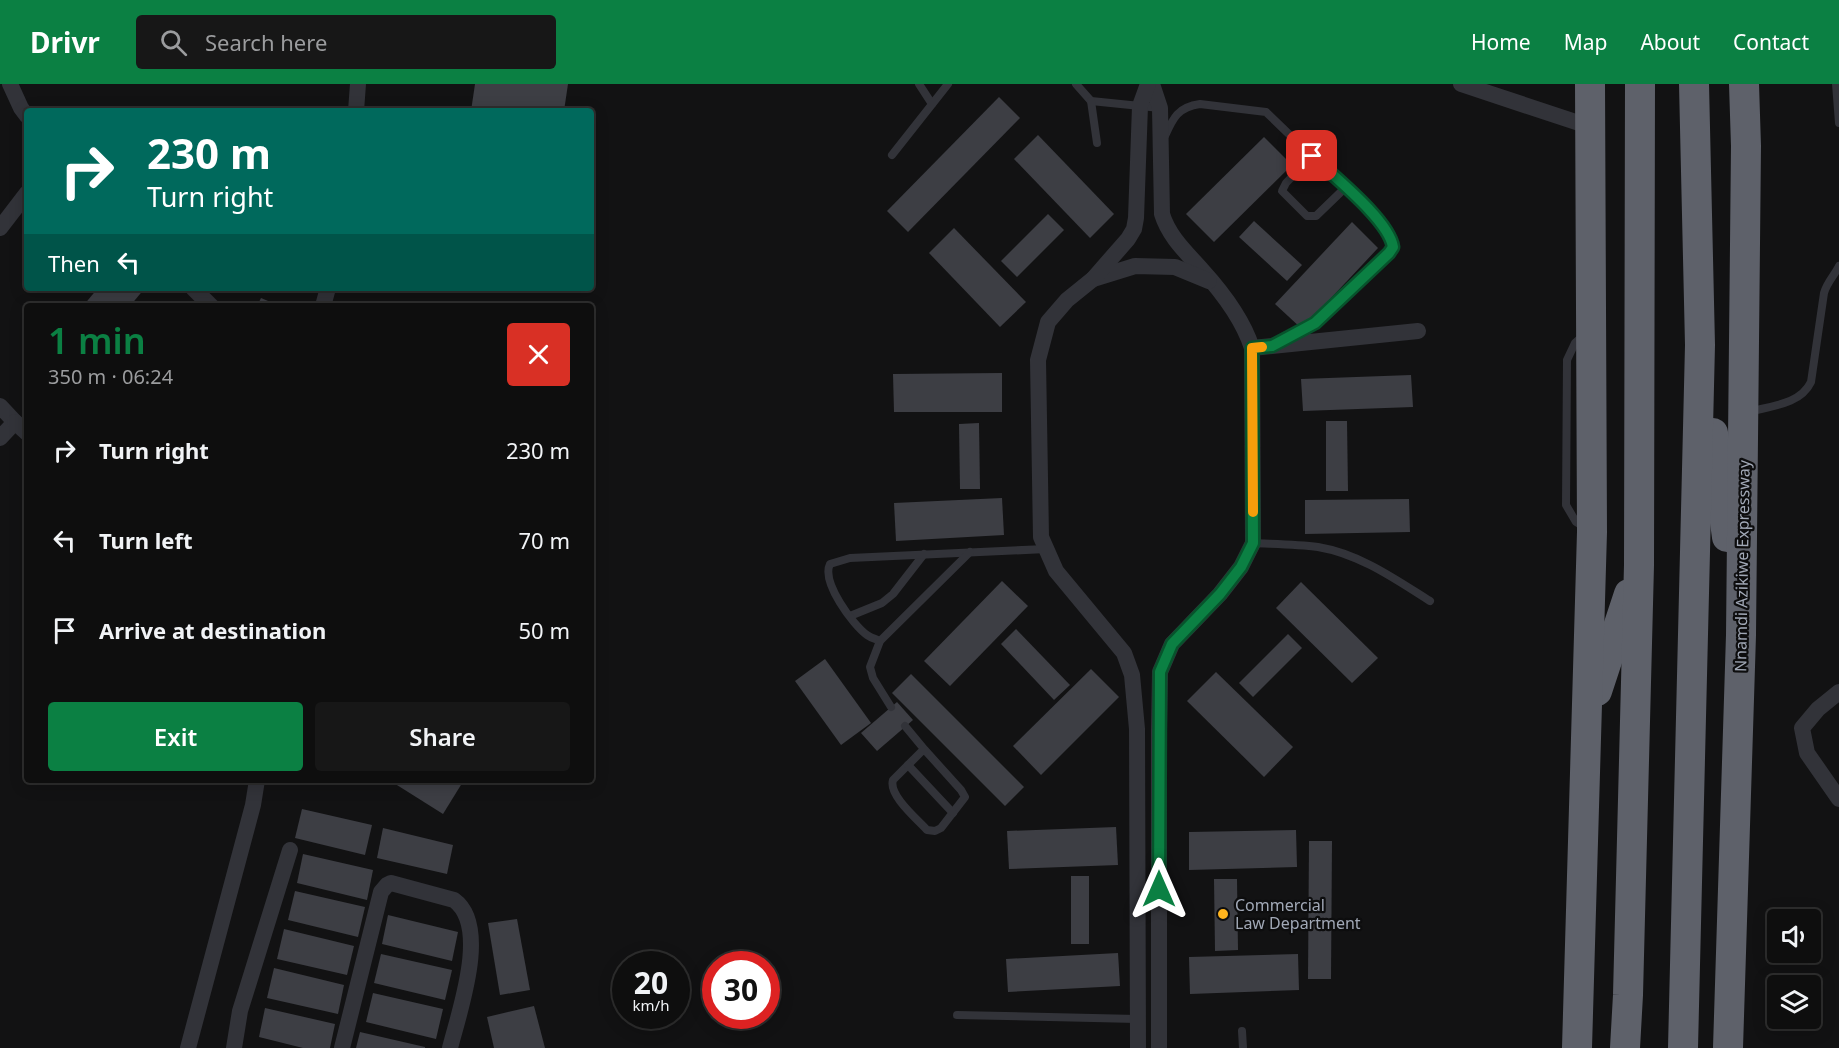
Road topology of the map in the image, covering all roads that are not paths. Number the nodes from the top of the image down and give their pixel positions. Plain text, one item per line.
1 (10, 84) edge
2 (358, 84) edge
3 (919, 84) edge
4 (948, 84) edge
5 (1076, 84) edge
6 (1150, 84) edge
7 (1461, 84) edge
8 (1590, 84) edge
9 (1640, 84) edge
10 (1744, 84) edge
11 (1836, 84) edge
12 (1696, 90) edge
13 (1091, 101) junction
14 (932, 104) junction
15 (1140, 106) junction
16 (356, 108) edge
17 (1160, 108) junction
18 (24, 112) edge
19 (1839, 123) edge
20 (1591, 127) junction
21 (1097, 143) dead end
22 (1161, 145) junction
23 (892, 156) dead end
24 (1312, 156) junction
25 (1345, 188) junction
26 (24, 197) edge
27 (0, 228) edge
28 (1839, 266) edge
29 (1093, 279) junction
30 (1213, 282) junction
31 (196, 291) edge
32 (208, 303) edge
33 (1418, 331) dead end
34 (1700, 345) junction
35 (1272, 346) junction
36 (1252, 348) junction
37 (0, 406) edge
38 (1743, 413) junction
39 (21, 428) edge
40 (0, 438) edge
41 (1253, 543) junction
42 (1046, 549) junction
43 (970, 552) junction
44 (924, 555) junction
45 (1638, 566) junction
46 (1430, 601) dead end
47 (850, 616) junction
48 (1742, 635) junction
49 (880, 641) junction
50 (1839, 692) edge
51 (891, 707) dead end
52 (1586, 723) junction
53 (905, 726) dead end
54 (924, 748) junction
55 (908, 765) junction
56 (257, 783) edge
57 (1839, 799) edge
58 (953, 813) junction
59 (290, 850) dead end
60 (957, 1016) dead end
61 (1137, 1019) junction
62 (1242, 1031) dead end
63 (188, 1048) edge
64 (234, 1048) edge
65 (342, 1048) edge
66 (450, 1048) edge
67 (1137, 1048) edge
68 (1159, 1048) edge
69 (1243, 1048) edge
70 (1577, 1048) edge
71 (1625, 1048) edge
72 (1683, 1048) edge
73 (1728, 1048) edge

1 - 18 street
2 - 16 street
3 - 14 lane
4 - 14 lane
5 - 13 lane
6 - 15 street
6 - 17 street
7 - 20 street
8 - 20 highway
9 - 45 highway
10 - 38 highway, Nnamdi Azikiwe Expressway
11 - 19 lane
12 - 34 highway
13 - 15 lane
13 - 21 lane
14 - 23 lane
15 - 17 lane
15 - 29 street
17 - 22 street
20 - 52 highway
22 - 24 lane
22 - 30 street
24 - 25 lane
24 - 25 lane
25 - 35 lane
26 - 27 street
28 - 38 lane
29 - 30 street
29 - 42 street
30 - 36 street
31 - 32 street
33 - 35 street
34 - 48 highway
34 - 72 highway
35 - 36 street
36 - 41 street
37 - 39 street
38 - 48 highway, Nnamdi Azikiwe Expressway
39 - 40 street
41 - 46 lane
41 - 68 street
42 - 43 lane
42 - 61 street
43 - 44 lane
43 - 49 lane
44 - 47 lane
44 - 47 lane
45 - 52 highway
45 - 71 highway
47 - 49 lane
48 - 73 highway, Nnamdi Azikiwe Expressway
49 - 51 lane
50 - 57 street
52 - 70 highway
53 - 54 lane
54 - 55 lane
54 - 58 lane
55 - 58 lane
55 - 58 lane
56 - 63 street
59 - 64 street
60 - 61 lane
61 - 67 street
62 - 69 lane
65 - 66 street

